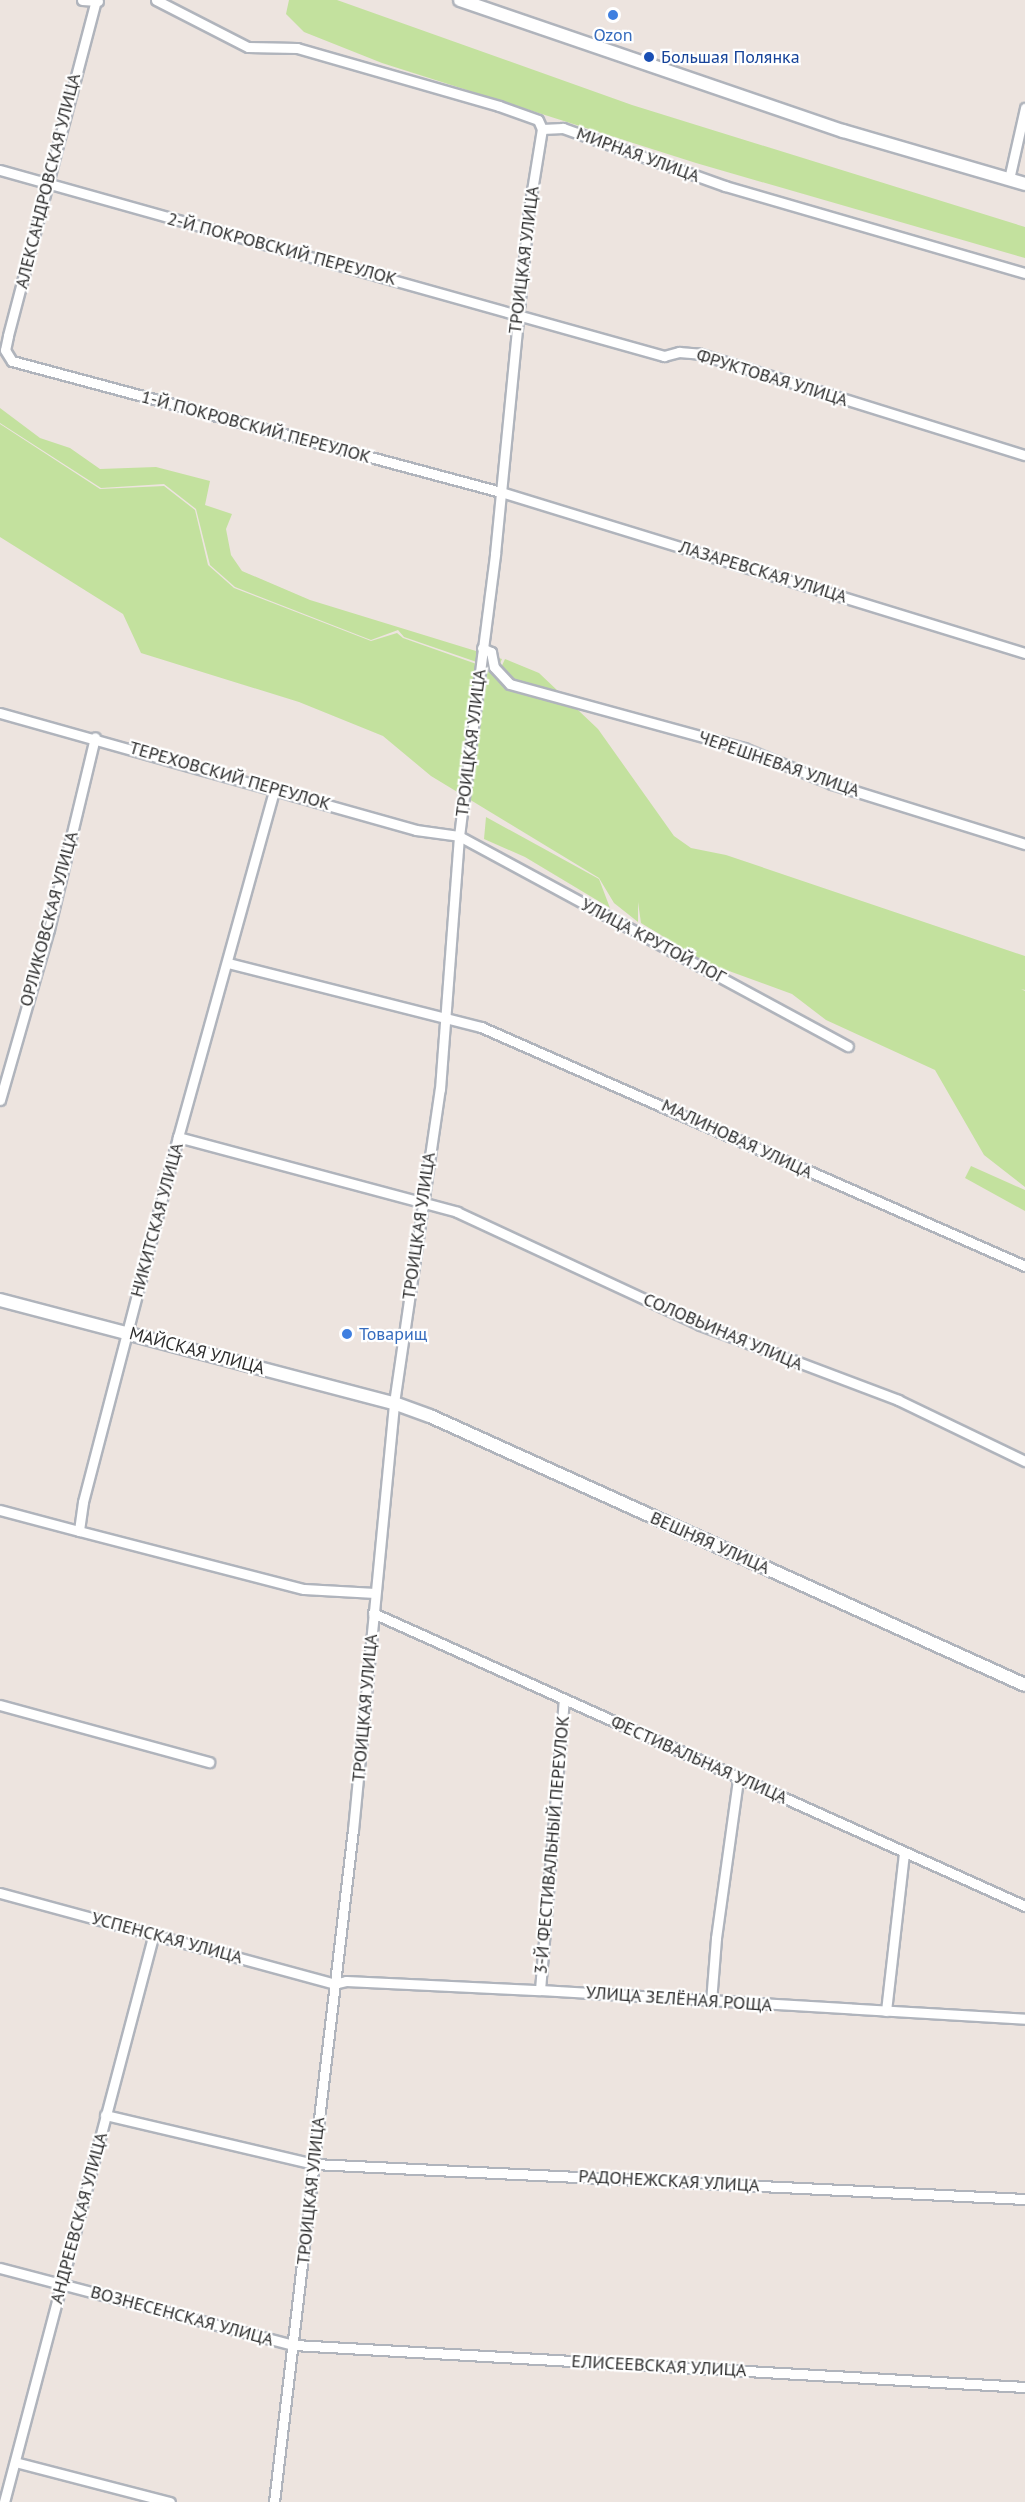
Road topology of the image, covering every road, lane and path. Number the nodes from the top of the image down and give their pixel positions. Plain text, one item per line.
1 (82, 0) edge
2 (156, 0) edge
3 (460, 0) edge
4 (97, 1) edge
5 (1025, 108) edge
6 (542, 129) junction
7 (0, 170) edge
8 (1008, 179) junction
9 (47, 184) junction
10 (1025, 184) edge
11 (1025, 273) edge
12 (517, 314) junction
13 (12, 361) joint
14 (1025, 455) edge
15 (501, 492) junction
16 (482, 648) junction
17 (1025, 653) edge
18 (0, 713) edge
19 (95, 737) junction
20 (274, 791) junction
21 (459, 836) junction
22 (1025, 844) edge
23 (228, 963) junction
24 (447, 1019) junction
25 (848, 1046) dead end
26 (0, 1100) edge
27 (178, 1137) junction
28 (422, 1201) junction
29 (1025, 1266) edge
30 (0, 1300) edge
31 (127, 1332) junction
32 (394, 1403) junction
33 (1025, 1461) edge
34 (0, 1510) edge
35 (79, 1531) junction
36 (375, 1593) junction
37 (373, 1613) junction
38 (1025, 1685) edge
39 (564, 1699) junction
40 (0, 1705) edge
41 (209, 1761) dead end
42 (738, 1779) junction
43 (904, 1854) junction
44 (0, 1893) edge
45 (1025, 1906) edge
46 (154, 1933) junction
47 (334, 1984) junction
48 (540, 1990) junction
49 (711, 2002) junction
50 (886, 2011) junction
51 (1025, 2019) edge
52 (105, 2115) junction
53 (314, 2164) junction
54 (1025, 2199) edge
55 (0, 2268) edge
56 (62, 2284) junction
57 (294, 2345) junction
58 (1025, 2387) edge
59 (15, 2462) junction
60 (4, 2502) edge
61 (170, 2502) edge
62 (274, 2502) edge

1 - 4 street
2 - 6 street
3 - 8 street
4 - 9 street, АЛЕКСАНДРОВСКАЯ УЛИЦА
5 - 8 street
6 - 11 street, МИРНАЯ УЛИЦА
6 - 12 street, ТРОИЦКАЯ УЛИЦА
7 - 9 street, 2-Й ПОКРОВСКИЙ ПЕРЕУЛОК
8 - 10 street
9 - 12 street, 2-Й ПОКРОВСКИЙ ПЕРЕУЛОК
9 - 13 street, АЛЕКСАНДРОВСКАЯ УЛИЦА
12 - 14 street, ФРУКТОВАЯ УЛИЦА
12 - 15 street, ТРОИЦКАЯ УЛИЦА
13 - 15 street, 1-Й ПОКРОВСКИЙ ПЕРЕУЛОК
15 - 16 street, ТРОИЦКАЯ УЛИЦА
15 - 17 street, ЛАЗАРЕВСКАЯ УЛИЦА
16 - 21 street, ТРОИЦКАЯ УЛИЦА
16 - 22 street, ЧЕРЕШНЕВАЯ УЛИЦА
18 - 19 street, ТЕРЕХОВСКИЙ ПЕРЕУЛОК
19 - 20 street, ТЕРЕХОВСКИЙ ПЕРЕУЛОК
19 - 26 street, ОРЛИКОВСКАЯ УЛИЦА
20 - 21 street, ТЕРЕХОВСКИЙ ПЕРЕУЛОК
20 - 23 street, НИКИТСКАЯ УЛИЦА
21 - 24 street, ТРОИЦКАЯ УЛИЦА
21 - 25 street, УЛИЦА КРУТОЙ ЛОГ
23 - 24 street, МАЛИНОВАЯ УЛИЦА
23 - 27 street, НИКИТСКАЯ УЛИЦА
24 - 28 street, ТРОИЦКАЯ УЛИЦА
24 - 29 street, МАЛИНОВАЯ УЛИЦА
27 - 28 street, СОЛОВЬИНАЯ УЛИЦА
27 - 31 street, НИКИТСКАЯ УЛИЦА
28 - 32 street, ТРОИЦКАЯ УЛИЦА
28 - 33 street, СОЛОВЬИНАЯ УЛИЦА
30 - 31 street, МАЙСКАЯ УЛИЦА
31 - 32 street, МАЙСКАЯ УЛИЦА
31 - 35 street, НИКИТСКАЯ УЛИЦА
32 - 36 street, ТРОИЦКАЯ УЛИЦА
32 - 38 street, ВЕШНЯЯ УЛИЦА
34 - 35 street
35 - 36 street
36 - 37 street, ТРОИЦКАЯ УЛИЦА
37 - 39 street, ФЕСТИВАЛЬНАЯ УЛИЦА
37 - 47 street, ТРОИЦКАЯ УЛИЦА
39 - 42 street, ФЕСТИВАЛЬНАЯ УЛИЦА
39 - 48 street, 3-Й ФЕСТИВАЛЬНЫЙ ПЕРЕУЛОК
40 - 41 street
42 - 43 street, ФЕСТИВАЛЬНАЯ УЛИЦА
42 - 49 street
43 - 45 street, ФЕСТИВАЛЬНАЯ УЛИЦА
43 - 50 street
44 - 46 street, УСПЕНСКАЯ УЛИЦА
46 - 47 street, УСПЕНСКАЯ УЛИЦА
46 - 52 street, АНДРЕЕВСКАЯ УЛИЦА
47 - 48 street, УЛИЦА ЗЕЛЁНАЯ РОЩА
47 - 53 street, ТРОИЦКАЯ УЛИЦА
48 - 49 street, УЛИЦА ЗЕЛЁНАЯ РОЩА
49 - 50 street, УЛИЦА ЗЕЛЁНАЯ РОЩА
50 - 51 street, УЛИЦА ЗЕЛЁНАЯ РОЩА
52 - 53 street, РАДОНЕЖСКАЯ УЛИЦА
52 - 56 street, АНДРЕЕВСКАЯ УЛИЦА
53 - 54 street, РАДОНЕЖСКАЯ УЛИЦА
53 - 57 street, ТРОИЦКАЯ УЛИЦА
55 - 56 street, ВОЗНЕСЕНСКАЯ УЛИЦА
56 - 57 street, ВОЗНЕСЕНСКАЯ УЛИЦА
56 - 59 street, АНДРЕЕВСКАЯ УЛИЦА
57 - 58 street, ЕЛИСЕЕВСКАЯ УЛИЦА
57 - 62 street, ТРОИЦКАЯ УЛИЦА
59 - 60 street, АНДРЕЕВСКАЯ УЛИЦА
59 - 61 street

